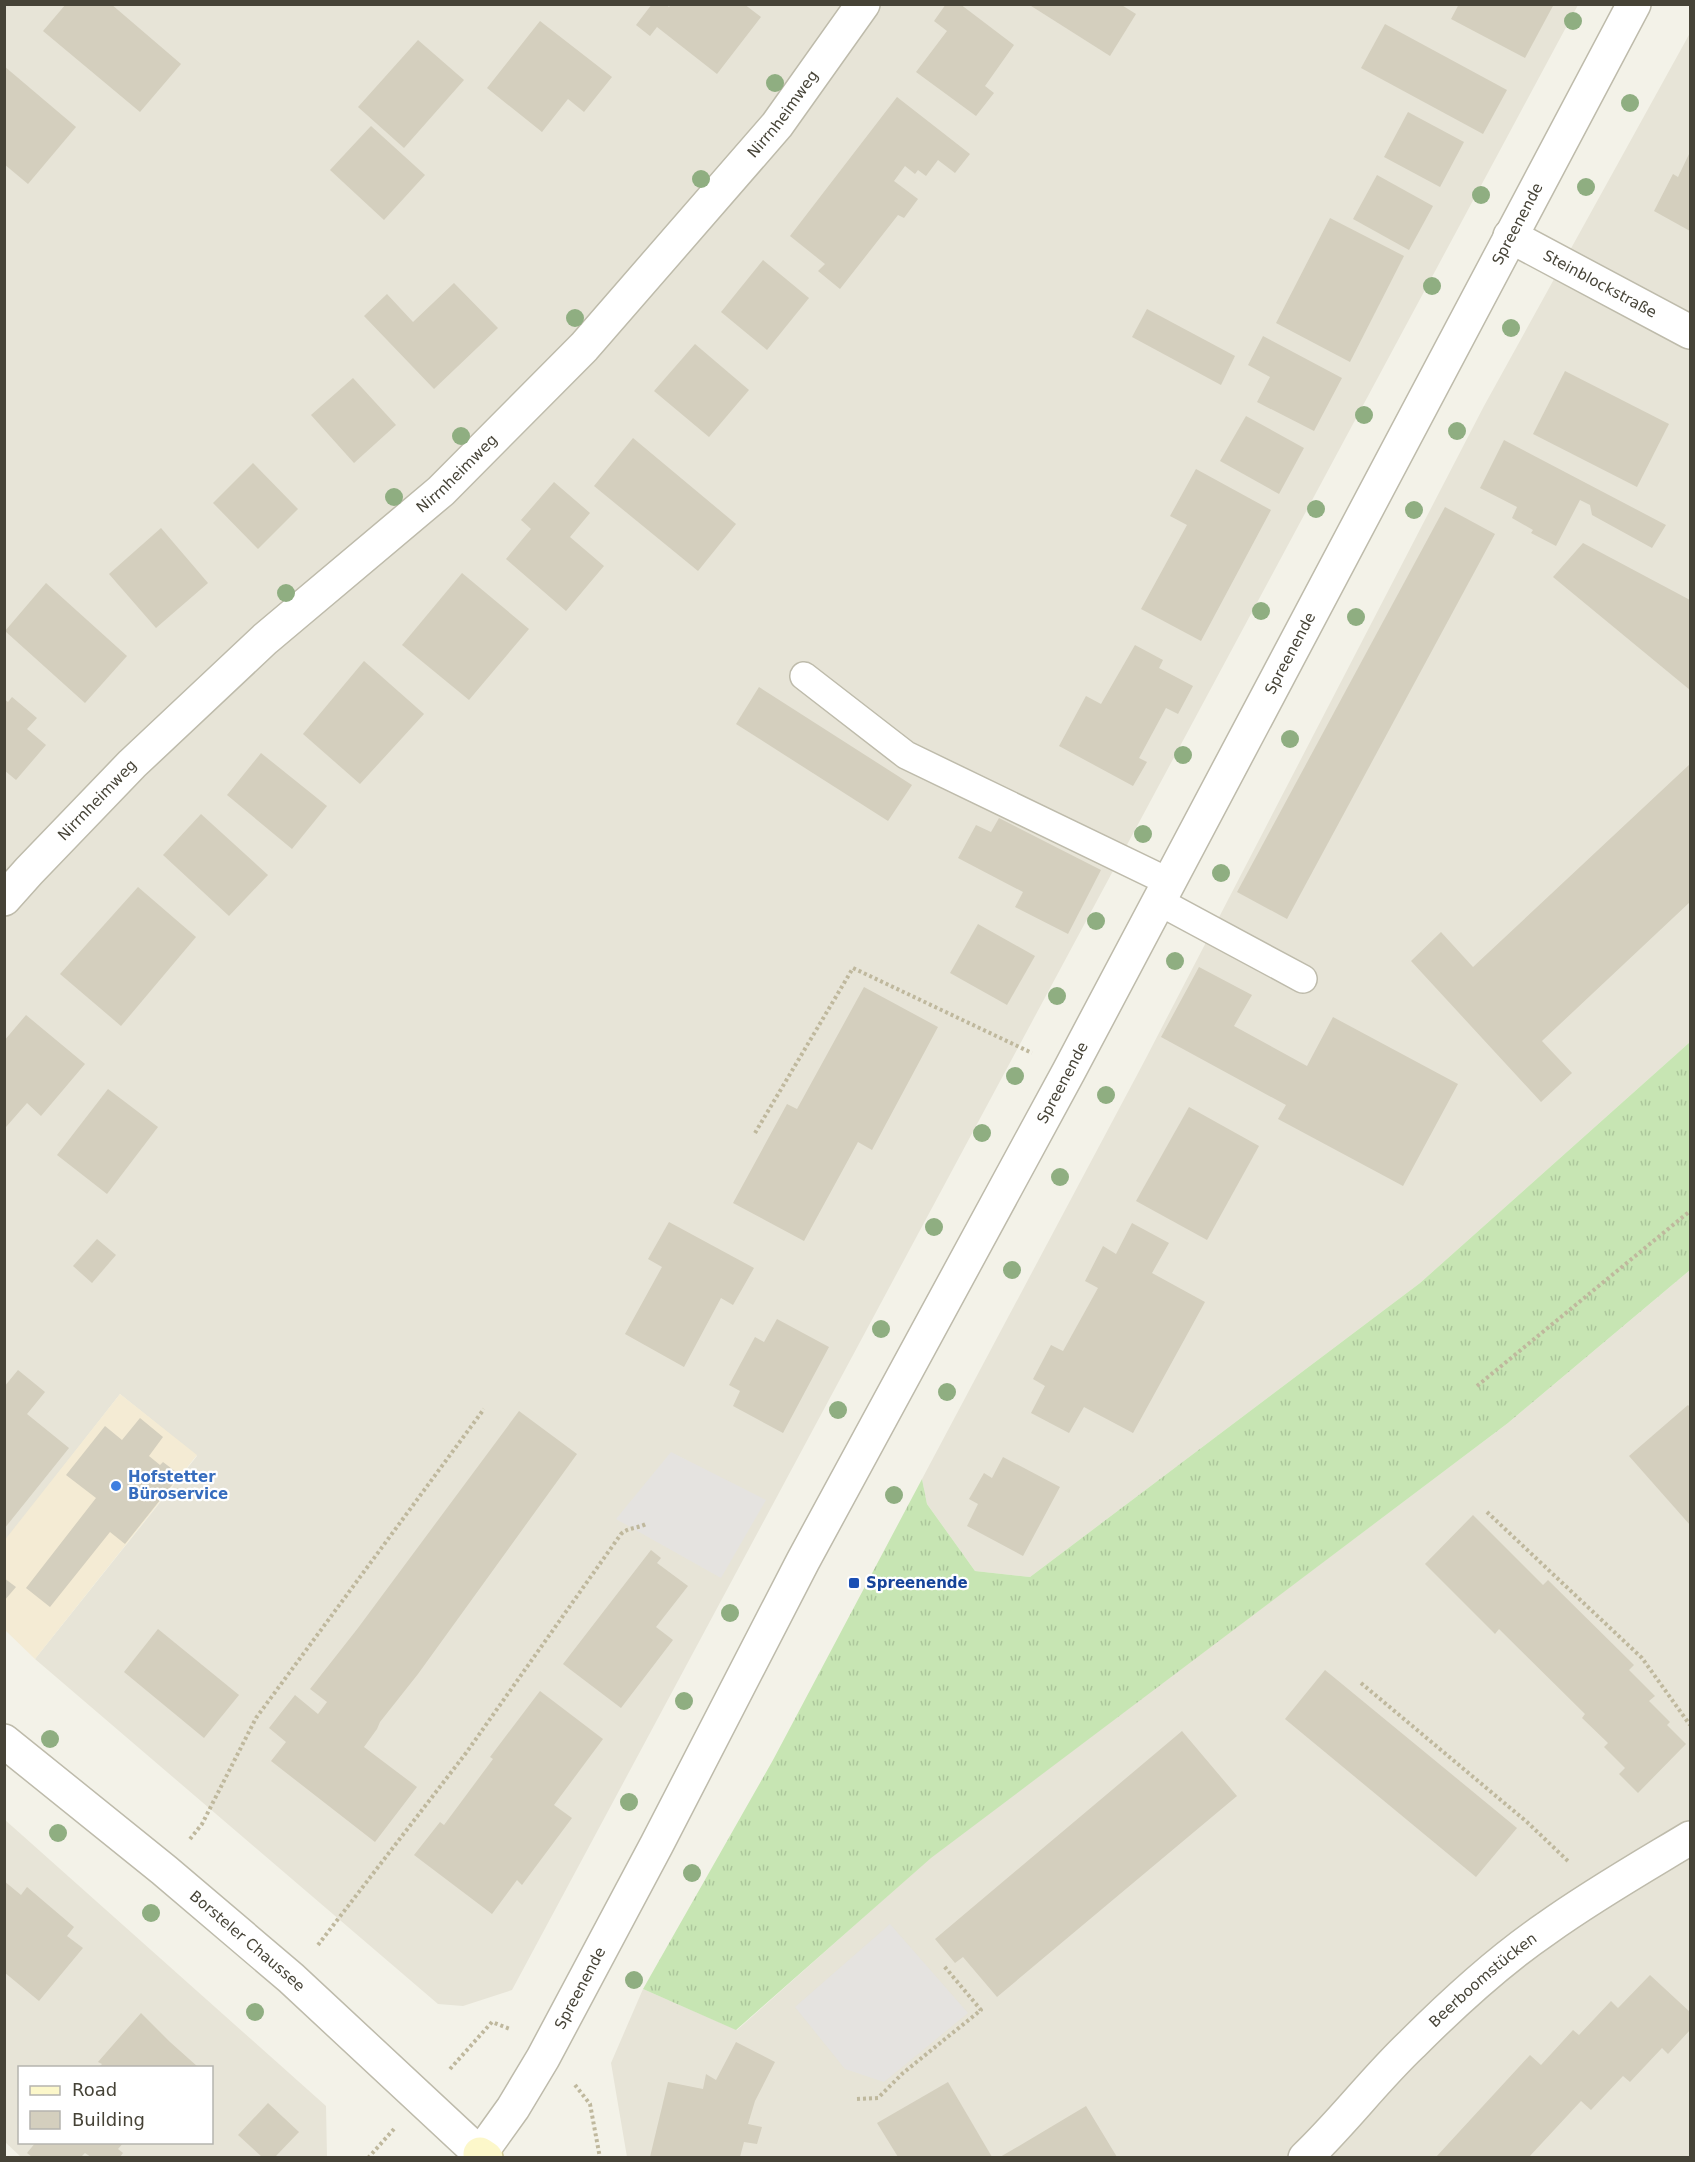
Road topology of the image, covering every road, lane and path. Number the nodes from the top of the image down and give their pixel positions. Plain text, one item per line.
1 (863, 4) edge
2 (1634, 4) edge
3 (1510, 236) junction
4 (1690, 332) edge
5 (804, 676) dead end
6 (1164, 892) junction
7 (4, 899) edge
8 (1303, 979) dead end
9 (1068, 1071) junction
10 (755, 1133) dead end
11 (1690, 1211) edge
12 (1477, 1386) dead end
13 (484, 1409) dead end
14 (1487, 1512) dead end
15 (646, 1524) dead end
16 (1361, 1683) dead end
17 (1690, 1725) edge
18 (4, 1741) edge
19 (1690, 1838) edge
20 (165, 1870) junction
21 (1600, 1892) junction
22 (944, 1966) dead end
23 (291, 1978) junction
24 (509, 2028) dead end
25 (472, 2043) dead end
26 (577, 2087) dead end
27 (857, 2099) dead end
28 (390, 2133) dead end
29 (368, 2157) edge
30 (481, 2157) edge
31 (600, 2157) edge
32 (1305, 2157) edge

1 - 7 street, Nirrnheimweg
2 - 3 street, Spreenende
3 - 4 street, Steinblockstraße
3 - 6 street, Spreenende
5 - 6 lane
6 - 8 lane
6 - 9 street, Spreenende
9 - 10 path
9 - 30 street, Spreenende
11 - 12 path
13 - 20 path
14 - 17 path
15 - 23 path
16 - 21 path
18 - 20 street, Borsteler Chaussee
19 - 21 street, Beerboomstücken
20 - 23 street, Borsteler Chaussee
21 - 32 street, Beerboomstücken
22 - 27 path
23 - 30 street, Borsteler Chaussee
24 - 25 path
26 - 31 path
28 - 29 path

